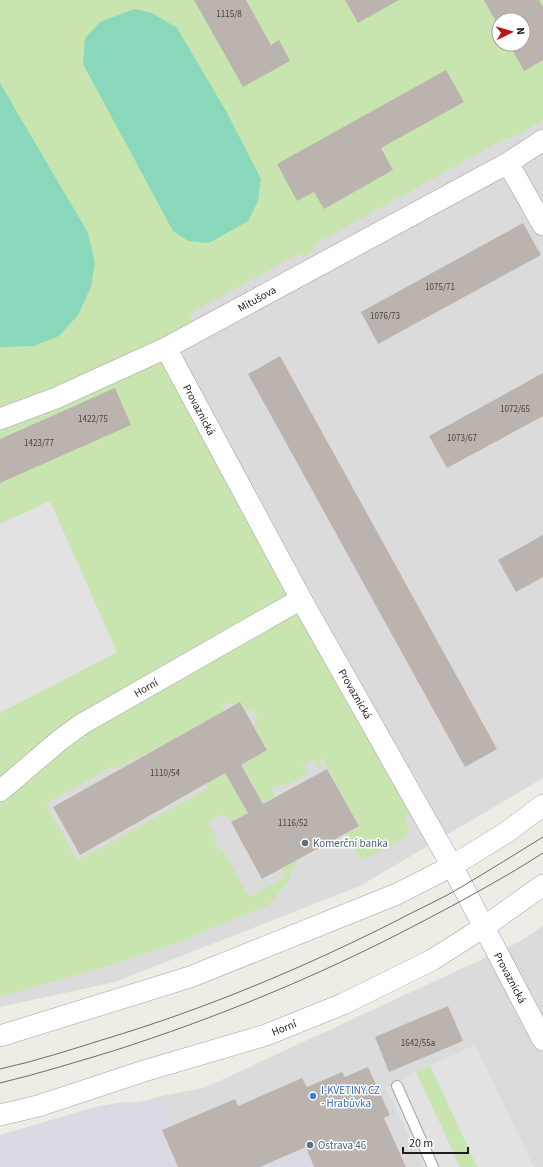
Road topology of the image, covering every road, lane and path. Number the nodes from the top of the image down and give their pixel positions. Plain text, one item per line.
1 (543, 140) edge
2 (508, 163) junction
3 (543, 225) edge
4 (166, 348) junction
5 (0, 419) edge
6 (301, 600) junction
7 (0, 790) edge
8 (543, 805) edge
9 (452, 866) junction
10 (543, 885) edge
11 (484, 927) junction
12 (0, 1036) edge
13 (543, 1040) edge
14 (397, 1086) dead end
15 (0, 1115) edge
16 (433, 1167) edge

1 - 2 street, Mitušova
2 - 3 street
2 - 4 street, Mitušova
4 - 5 street, Mitušova
4 - 6 street, Provaznická
6 - 7 street, Horní
6 - 9 street, Provaznická
8 - 9 street
9 - 11 street, Provaznická
9 - 12 street
10 - 11 street, Horní
11 - 13 street, Provaznická
11 - 15 street, Horní
14 - 16 lane

